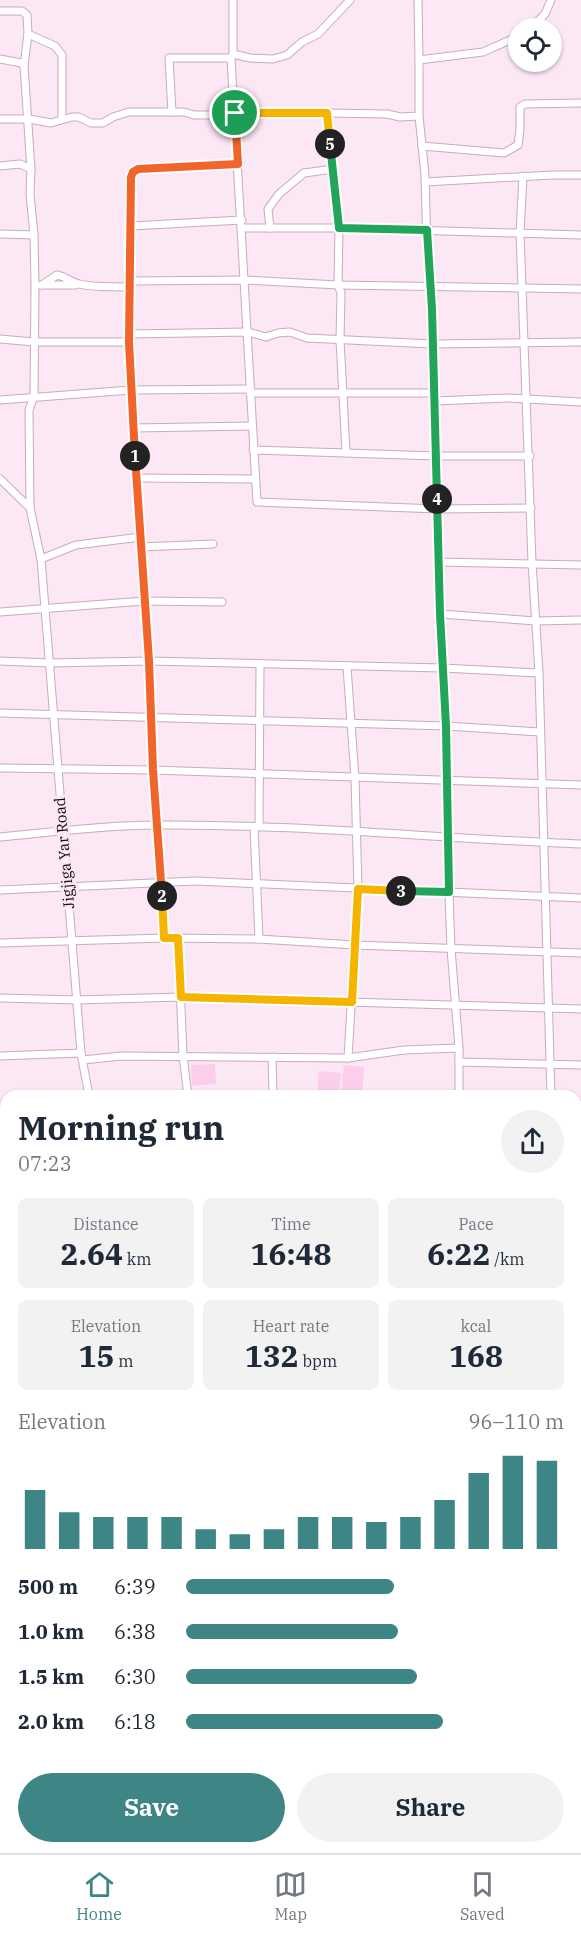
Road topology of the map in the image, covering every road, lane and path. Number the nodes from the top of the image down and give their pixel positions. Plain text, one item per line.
1 (233, 0) edge
2 (350, 0) edge
3 (418, 0) edge
4 (551, 0) edge
5 (0, 11) edge
6 (541, 18) edge
7 (28, 34) junction
8 (508, 41) edge
9 (232, 56) junction
10 (0, 59) edge
11 (419, 60) junction
12 (24, 66) junction
13 (581, 103) edge
14 (172, 112) junction
15 (235, 113) junction
16 (327, 113) junction
17 (419, 116) junction
18 (0, 119) edge
19 (29, 119) junction
20 (62, 119) junction
21 (422, 146) junction
22 (238, 164) junction
23 (0, 166) edge
24 (31, 169) junction
25 (333, 169) junction
26 (581, 175) edge
27 (523, 176) junction
28 (425, 182) junction
29 (242, 224) junction
30 (131, 226) junction
31 (270, 228) junction
32 (339, 228) junction
33 (427, 230) junction
34 (520, 233) junction
35 (0, 234) edge
36 (34, 235) junction
37 (581, 235) edge
38 (245, 280) junction
39 (130, 284) junction
40 (338, 285) junction
41 (39, 286) junction
42 (431, 287) junction
43 (523, 288) junction
44 (581, 289) edge
45 (248, 332) junction
46 (129, 338) junction
47 (0, 339) edge
48 (340, 340) junction
49 (34, 342) junction
50 (581, 342) edge
51 (524, 343) junction
52 (432, 345) junction
53 (131, 390) junction
54 (250, 391) junction
55 (342, 393) junction
56 (34, 396) junction
57 (434, 397) junction
58 (528, 399) junction
59 (0, 400) edge
60 (581, 402) edge
61 (252, 426) junction
62 (134, 428) junction
63 (253, 450) junction
64 (346, 452) junction
65 (436, 456) junction
66 (530, 456) junction
67 (136, 478) junction
68 (0, 479) edge
69 (255, 479) junction
70 (30, 508) junction
71 (531, 508) junction
72 (437, 509) junction
73 (141, 537) junction
74 (213, 544) dead end
75 (140, 547) junction
76 (41, 559) junction
77 (439, 562) junction
78 (532, 562) junction
79 (581, 564) edge
80 (144, 602) junction
81 (222, 602) dead end
82 (44, 609) junction
83 (0, 612) edge
84 (440, 614) junction
85 (581, 620) edge
86 (536, 621) junction
87 (0, 661) edge
88 (149, 661) junction
89 (49, 663) junction
90 (260, 664) junction
91 (347, 667) junction
92 (443, 668) junction
93 (539, 673) junction
94 (0, 713) edge
95 (53, 714) junction
96 (151, 717) junction
97 (259, 721) junction
98 (350, 723) junction
99 (446, 726) junction
100 (540, 732) junction
101 (0, 768) edge
102 (57, 770) junction
103 (153, 770) junction
104 (258, 774) junction
105 (355, 778) junction
106 (447, 782) junction
107 (541, 783) junction
108 (581, 785) edge
109 (157, 825) junction
110 (257, 827) junction
111 (63, 832) junction
112 (356, 832) junction
113 (0, 837) edge
114 (447, 838) junction
115 (542, 843) junction
116 (581, 844) edge
117 (161, 882) junction
118 (258, 884) junction
119 (68, 886) junction
120 (358, 889) junction
121 (0, 890) edge
122 (449, 892) junction
123 (545, 898) junction
124 (581, 898) edge
125 (164, 938) junction
126 (178, 938) junction
127 (259, 939) junction
128 (72, 940) junction
129 (0, 943) edge
130 (355, 945) junction
131 (451, 949) junction
132 (547, 952) junction
133 (581, 953) edge
134 (181, 997) junction
135 (0, 998) edge
136 (77, 1000) junction
137 (352, 1002) junction
138 (456, 1006) junction
139 (549, 1009) junction
140 (581, 1009) edge
141 (459, 1048) junction
142 (0, 1056) edge
143 (183, 1056) junction
144 (82, 1057) junction
145 (272, 1057) junction
146 (348, 1058) junction
147 (459, 1062) junction
148 (551, 1064) junction
149 (581, 1065) edge
150 (88, 1090) edge
151 (187, 1090) edge
152 (273, 1090) edge
153 (459, 1090) edge
154 (550, 1090) edge

1 - 9 street
2 - 9 street
3 - 11 street
4 - 6 street
5 - 7 street
7 - 12 street, Jigjiga Yar Road
7 - 20 street
8 - 11 street
9 - 14 street
9 - 15 street
10 - 12 street
11 - 17 street
12 - 19 street, Jigjiga Yar Road
13 - 21 street
14 - 15 street
14 - 20 street
15 - 16 street
15 - 22 street
16 - 17 street
16 - 25 street
17 - 21 street
18 - 19 street
19 - 20 street
19 - 24 street, Jigjiga Yar Road
21 - 28 street
22 - 29 street
22 - 30 street
23 - 24 street
24 - 36 street, Jigjiga Yar Road
25 - 31 street
25 - 32 street
26 - 27 street
27 - 28 street
27 - 34 street
28 - 33 street
29 - 30 street
29 - 31 street
29 - 38 street
30 - 39 street
31 - 32 street
32 - 33 street
32 - 40 street
33 - 34 street
33 - 42 street
34 - 37 street
34 - 43 street
35 - 36 street
36 - 41 street, Jigjiga Yar Road
38 - 39 street
38 - 40 street
38 - 45 street
39 - 41 street
39 - 46 street
40 - 42 street
40 - 48 street
41 - 49 street, Jigjiga Yar Road
42 - 43 street
42 - 52 street
43 - 44 street
43 - 51 street
45 - 46 street
45 - 48 street
45 - 54 street
46 - 49 street
46 - 53 street
47 - 49 street
48 - 52 street
48 - 55 street
49 - 56 street, Jigjiga Yar Road
50 - 51 street
51 - 52 street
51 - 58 street
52 - 57 street
53 - 54 street
53 - 56 street
53 - 62 street
54 - 55 street
54 - 61 street
55 - 57 street
55 - 64 street
56 - 59 street
56 - 70 street, Jigjiga Yar Road
57 - 58 street
57 - 65 street
58 - 60 street
58 - 66 street
61 - 62 street
61 - 63 street
62 - 67 street
63 - 64 street
63 - 69 street
64 - 65 street
65 - 66 street
65 - 72 street
66 - 71 street
67 - 69 street
67 - 73 street
68 - 70 street
69 - 72 street
70 - 76 street, Jigjiga Yar Road
71 - 72 street
71 - 78 street
72 - 77 street
73 - 75 street
73 - 76 street
74 - 75 street
75 - 80 street
76 - 82 street, Jigjiga Yar Road
77 - 78 street
77 - 84 street
78 - 79 street
78 - 86 street
80 - 81 street
80 - 82 street
80 - 88 street
82 - 83 street
82 - 89 street, Jigjiga Yar Road
84 - 86 street
84 - 92 street
85 - 86 street
86 - 93 street
87 - 89 street
88 - 89 street
88 - 90 street
88 - 96 street
89 - 95 street, Jigjiga Yar Road
90 - 91 street
90 - 97 street
91 - 92 street
91 - 98 street
92 - 93 street
92 - 99 street
93 - 100 street
94 - 95 street
95 - 96 street
95 - 102 street, Jigjiga Yar Road
96 - 97 street
96 - 103 street
97 - 98 street
97 - 104 street
98 - 99 street
98 - 105 street
99 - 100 street
99 - 106 street
100 - 107 street
101 - 102 street
102 - 103 street
102 - 111 street, Jigjiga Yar Road
103 - 104 street
103 - 109 street
104 - 105 street
104 - 110 street
105 - 106 street
105 - 112 street
106 - 107 street
106 - 114 street
107 - 108 street
107 - 115 street
109 - 110 street
109 - 111 street
109 - 117 street
110 - 112 street
110 - 118 street
111 - 113 street
111 - 119 street, Jigjiga Yar Road
112 - 114 street
112 - 120 street
114 - 115 street
114 - 122 street
115 - 116 street
115 - 123 street
117 - 118 street
117 - 119 street
117 - 125 street
118 - 120 street
118 - 127 street
119 - 121 street
119 - 128 street, Jigjiga Yar Road
120 - 122 street
120 - 130 street
122 - 123 street
122 - 131 street
123 - 124 street
123 - 132 street
125 - 126 street
125 - 128 street
126 - 127 street
126 - 134 street
127 - 130 street
128 - 129 street
128 - 136 street, Jigjiga Yar Road
130 - 131 street
130 - 137 street
131 - 132 street
131 - 138 street
132 - 133 street
132 - 139 street
134 - 136 street
134 - 137 street
134 - 143 street
135 - 136 street
136 - 144 street, Jigjiga Yar Road
137 - 138 street
137 - 146 street
138 - 139 street
138 - 141 street
139 - 140 street
139 - 148 street
141 - 146 street
141 - 147 street
142 - 144 street
143 - 144 street
143 - 145 street
143 - 151 street
144 - 150 street, Jigjiga Yar Road
145 - 146 street
145 - 152 street
147 - 148 street
147 - 153 street
148 - 149 street
148 - 154 street

